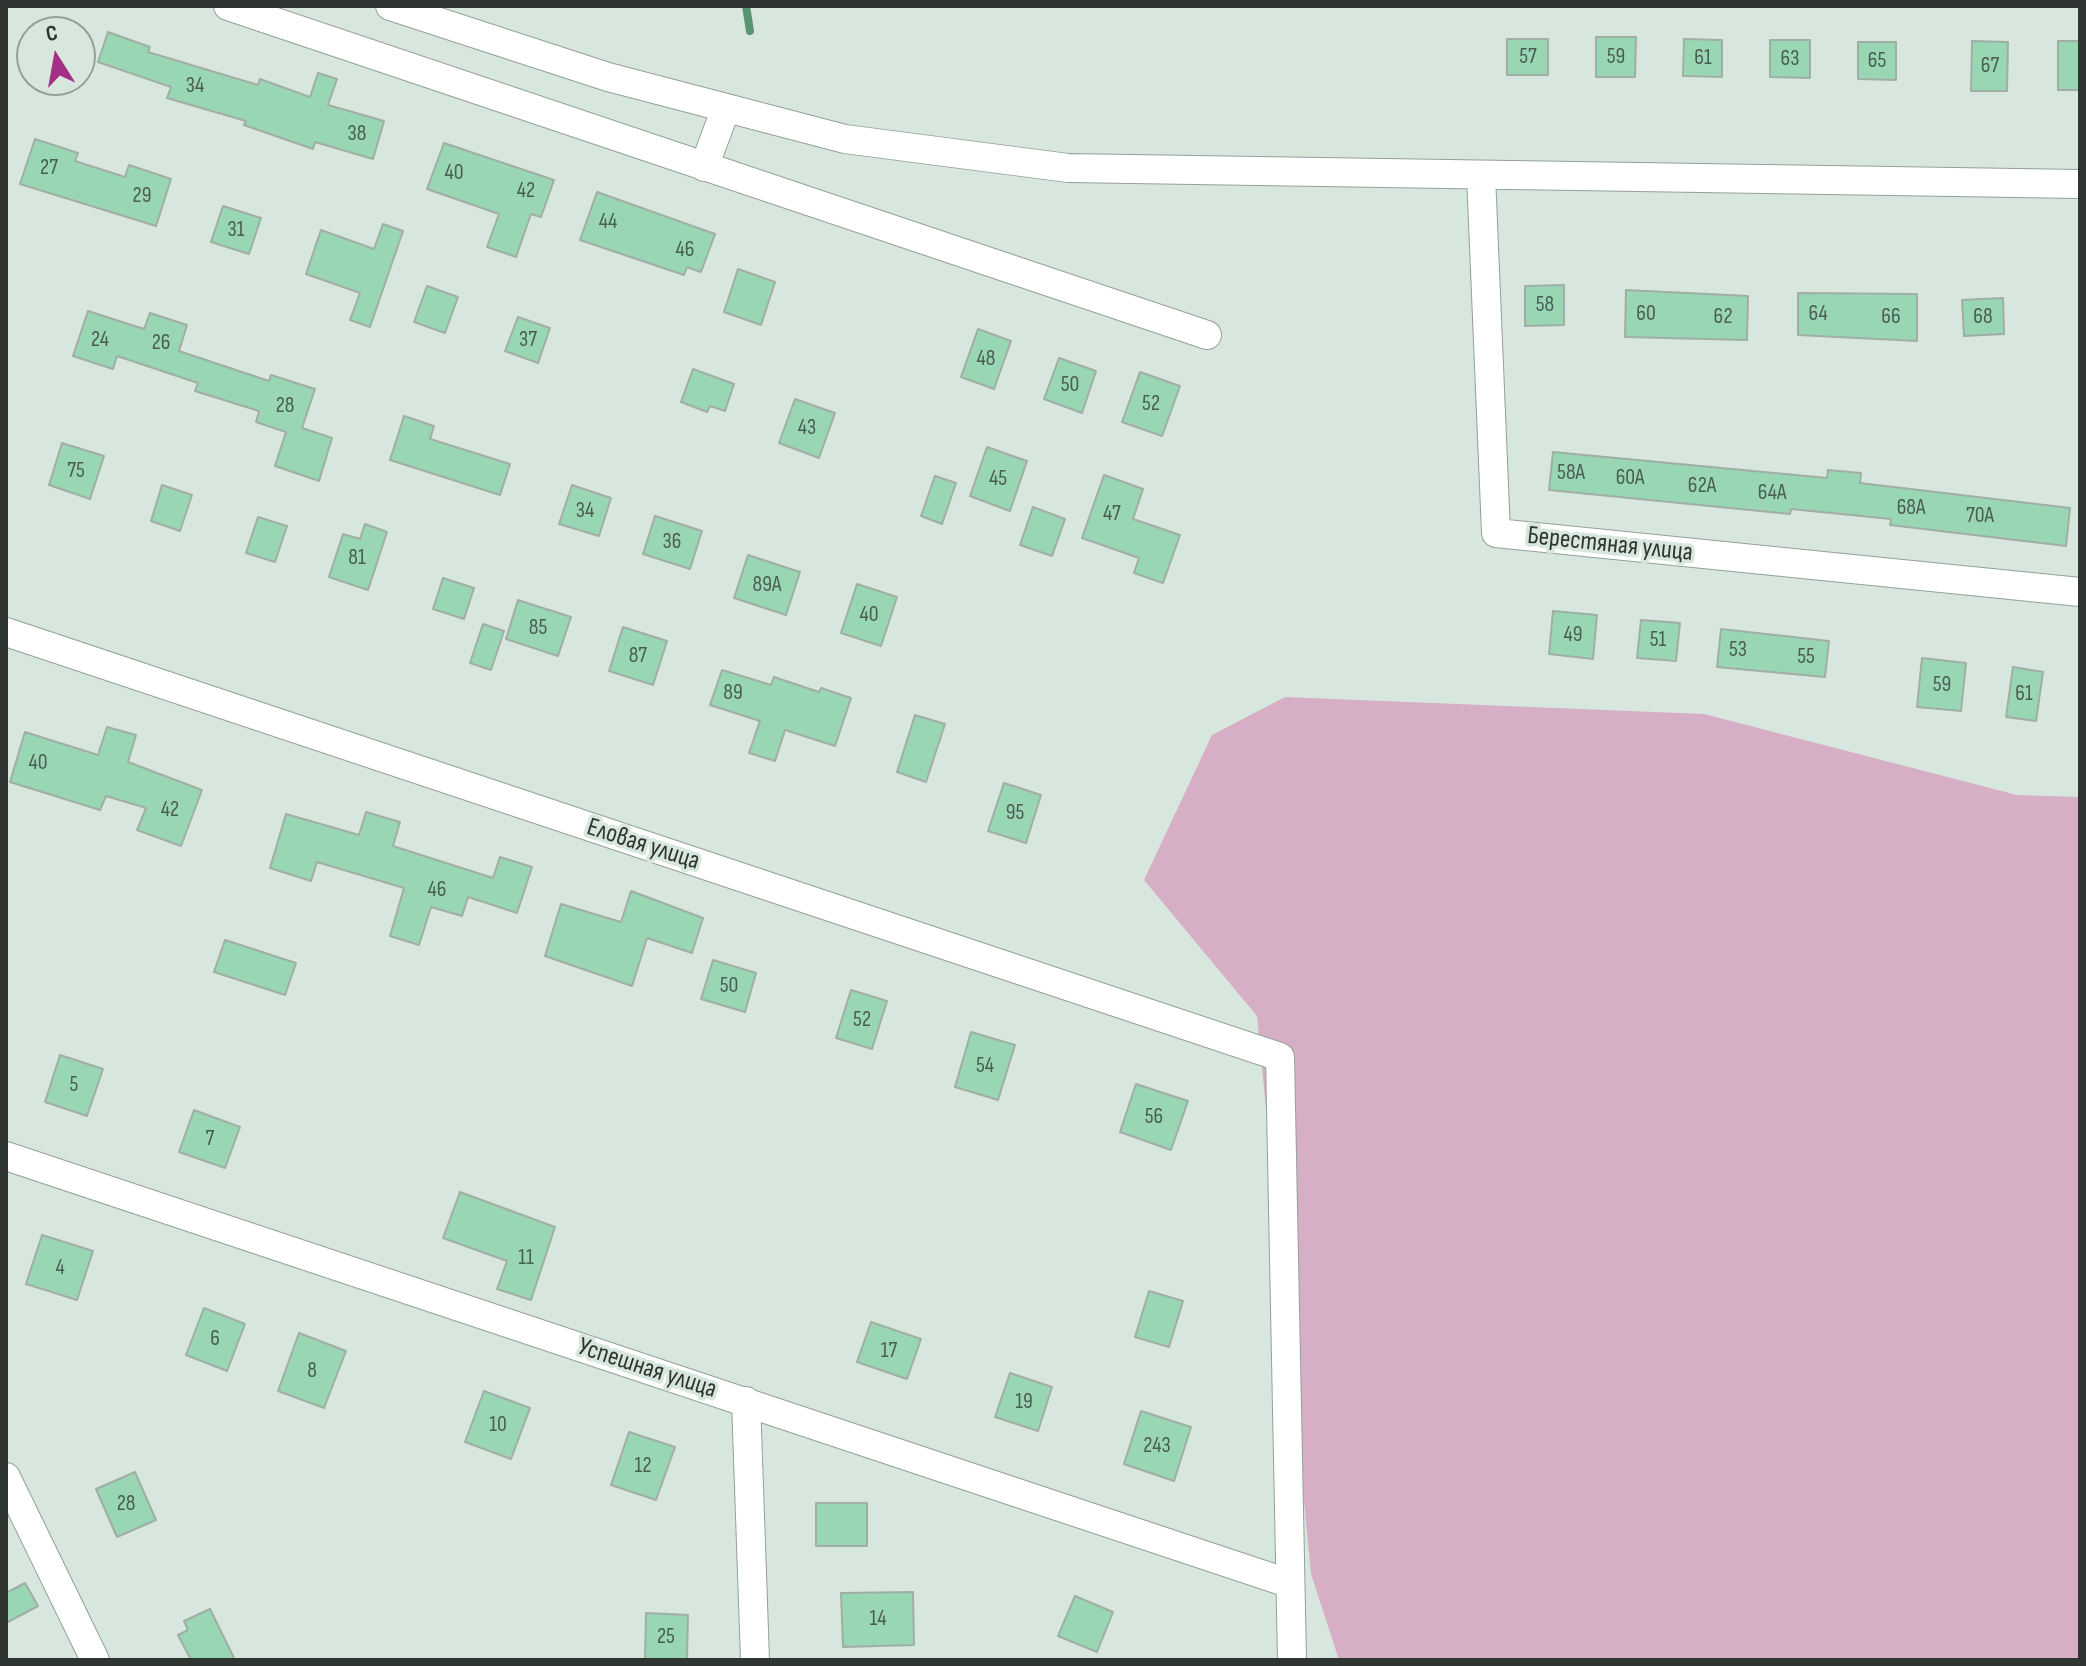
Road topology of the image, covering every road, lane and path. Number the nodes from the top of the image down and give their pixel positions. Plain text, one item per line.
1 (228, 6) edge
2 (390, 6) edge
3 (726, 108) junction
4 (704, 167) junction
5 (1481, 175) junction
6 (2080, 184) edge
7 (1207, 335) dead end
8 (2080, 592) edge
9 (6, 632) edge
10 (6, 1156) edge
11 (746, 1401) junction
12 (6, 1477) edge
13 (1288, 1583) junction
14 (95, 1660) edge
15 (755, 1660) edge
16 (1292, 1660) edge

1 - 4 street
2 - 3 street
3 - 4 street
3 - 5 street
4 - 7 street
5 - 6 street
5 - 8 street, Берестяная улица
9 - 13 street, Еловая улица
10 - 11 street, Успешная улица
11 - 13 street, Успешная улица
11 - 15 street
12 - 14 street
13 - 16 street

